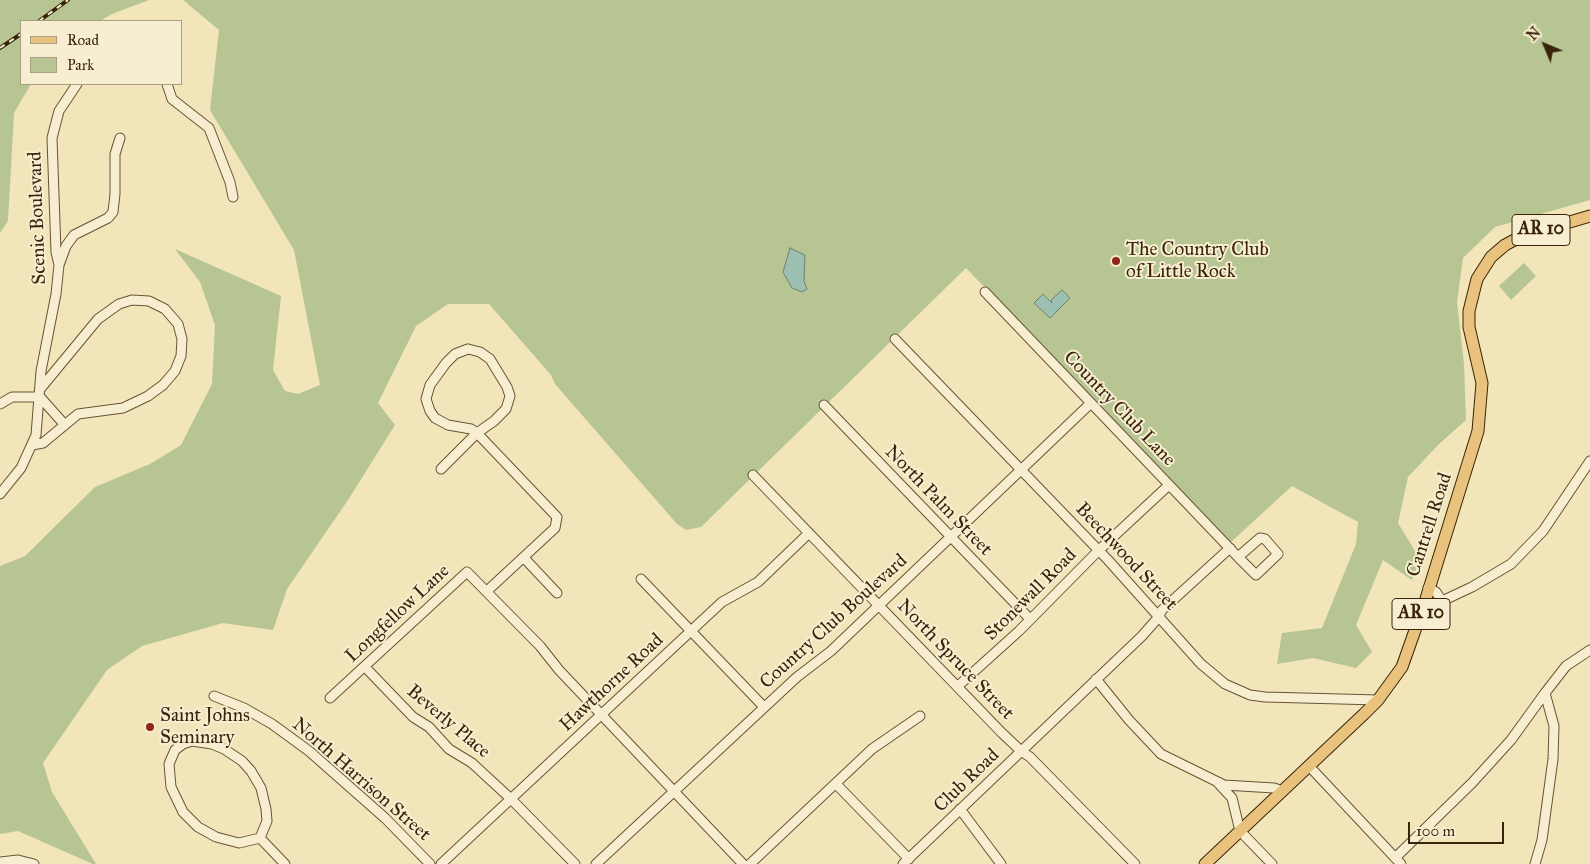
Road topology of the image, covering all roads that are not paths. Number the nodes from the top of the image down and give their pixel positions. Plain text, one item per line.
1 (76, 85) edge
2 (167, 85) edge
3 (120, 138) dead end
4 (233, 196) dead end
5 (1590, 216) edge
6 (59, 265) junction
7 (985, 292) dead end
8 (895, 339) dead end
9 (41, 393) junction
10 (1091, 403) junction
11 (0, 404) edge
12 (824, 405) dead end
13 (64, 424) junction
14 (477, 433) junction
15 (32, 445) junction
16 (1590, 461) edge
17 (441, 469) dead end
18 (1021, 470) junction
19 (753, 475) dead end
20 (1169, 485) junction
21 (0, 494) edge
22 (810, 533) junction
23 (950, 536) junction
24 (1230, 548) junction
25 (1099, 550) junction
26 (1238, 557) junction
27 (522, 559) junction
28 (641, 579) dead end
29 (1428, 588) junction
30 (487, 591) junction
31 (557, 593) dead end
32 (1442, 600) junction
33 (1425, 602) junction
34 (879, 605) junction
35 (1159, 615) junction
36 (1030, 619) junction
37 (691, 631) junction
38 (1590, 650) edge
39 (365, 667) junction
40 (1096, 679) junction
41 (958, 686) junction
42 (1544, 693) junction
43 (214, 696) dead end
44 (330, 698) dead end
45 (1378, 700) junction
46 (764, 707) junction
47 (601, 715) junction
48 (920, 716) dead end
49 (1021, 751) junction
50 (1309, 766) junction
51 (1215, 781) junction
52 (836, 784) junction
53 (675, 790) junction
54 (1282, 791) junction
55 (511, 799) junction
56 (960, 809) junction
57 (1240, 831) junction
58 (260, 838) junction
59 (906, 861) edge
60 (1398, 861) edge
61 (0, 862) edge
62 (34, 864) edge
63 (285, 864) edge
64 (430, 864) edge
65 (441, 864) edge
66 (575, 864) edge
67 (596, 864) edge
68 (743, 864) edge
69 (750, 864) edge
70 (1001, 864) edge
71 (1135, 864) edge
72 (1205, 864) edge
73 (1272, 864) edge
74 (1536, 864) edge

1 - 6 street, Scenic Boulevard
2 - 4 street
3 - 6 street
5 - 29 main road, Cantrell Road / AR 10
6 - 9 street, Scenic Boulevard
7 - 10 street, Country Club Lane
8 - 18 street, Beechwood Street
9 - 11 street
9 - 13 street
9 - 13 street
9 - 15 street, Scenic Boulevard
10 - 18 street, Country Club Boulevard
10 - 20 street, Country Club Lane
12 - 23 street, North Palm Street
13 - 15 street
14 - 14 street
14 - 17 street
14 - 27 street
15 - 21 street, Scenic Boulevard
16 - 32 street
18 - 23 street, Country Club Boulevard
18 - 25 street, Beechwood Street
19 - 22 street, North Spruce Street
20 - 24 street, Country Club Lane
20 - 25 street, Stonewall Road
22 - 34 street, North Spruce Street
22 - 37 street, Hawthorne Road
23 - 34 street, Country Club Boulevard
23 - 36 street, North Palm Street
24 - 26 street, Country Club Lane
24 - 35 street
25 - 35 street, Beechwood Street
25 - 36 street, Stonewall Road
26 - 26 street, Country Club Lane
27 - 30 street
27 - 31 street
28 - 37 street
29 - 32 street
29 - 33 main road, Cantrell Road / AR 10
30 - 39 street, Longfellow Lane
30 - 47 street
32 - 33 street
33 - 45 main road, Cantrell Road / AR 10
34 - 41 street, North Spruce Street
34 - 46 street, Country Club Boulevard
35 - 40 street, Club Road
35 - 45 street, Beechwood Street
36 - 41 street, Stonewall Road
37 - 46 street
37 - 47 street, Hawthorne Road
38 - 42 street
39 - 44 street, Longfellow Lane
39 - 55 street, Beverly Place
40 - 49 street, Club Road
40 - 51 street
41 - 49 street, North Spruce Street
42 - 60 street
42 - 74 street
43 - 64 street, North Harrison Street
45 - 50 main road, Cantrell Road / AR 10
46 - 53 street, Country Club Boulevard
47 - 53 street
47 - 55 street, Hawthorne Road
48 - 52 street
49 - 56 street, Club Road
49 - 71 street, North Spruce Street
50 - 54 main road, Cantrell Road / AR 10
50 - 60 street
51 - 54 street
51 - 57 street
52 - 59 street
52 - 69 street
53 - 67 street, Country Club Boulevard
53 - 68 street
54 - 57 main road, Cantrell Road / AR 10
55 - 65 street, Hawthorne Road
55 - 66 street, Beverly Place
56 - 59 street, Club Road
56 - 70 street
57 - 72 main road, Cantrell Road / AR 10
57 - 73 street
58 - 58 street
58 - 63 street
61 - 62 street

